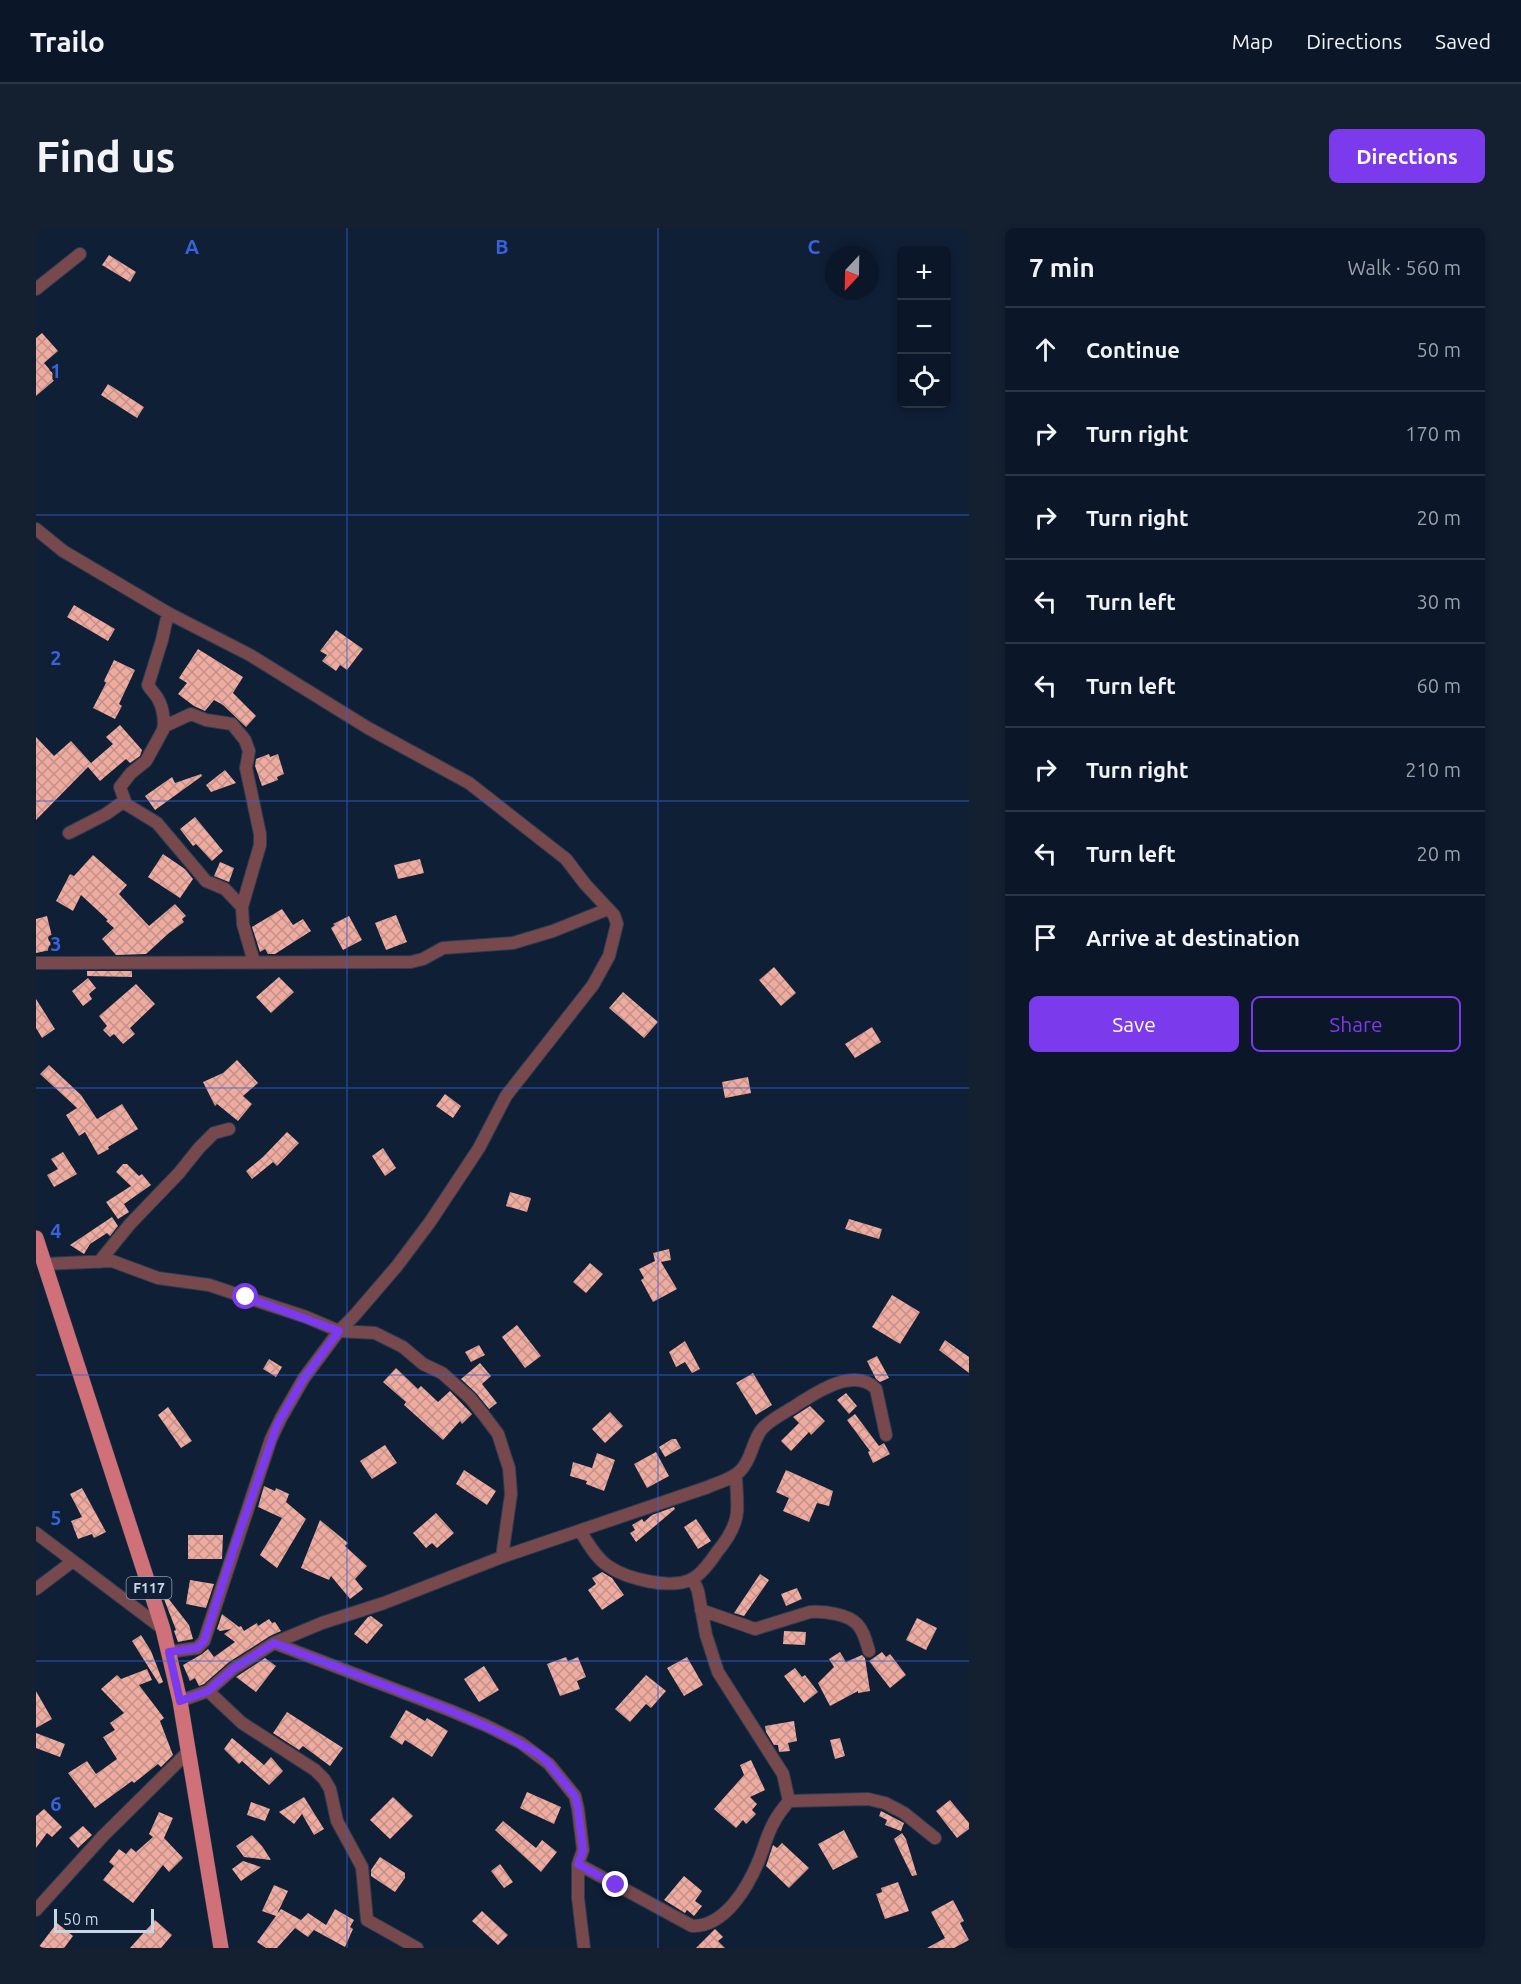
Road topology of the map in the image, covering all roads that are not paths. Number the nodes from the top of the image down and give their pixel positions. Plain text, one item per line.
1 (80, 254) dead end
2 (36, 289) edge
3 (36, 529) edge
4 (168, 613) junction
5 (165, 726) junction
6 (126, 804) junction
7 (69, 833) dead end
8 (242, 907) junction
9 (608, 909) junction
10 (254, 962) junction
11 (36, 963) edge
12 (229, 1129) dead end
13 (36, 1238) edge
14 (99, 1262) junction
15 (44, 1264) junction
16 (339, 1331) junction
17 (886, 1436) dead end
18 (736, 1475) junction
19 (580, 1531) junction
20 (36, 1533) edge
21 (502, 1557) junction
22 (74, 1561) junction
23 (693, 1579) junction
24 (36, 1589) edge
25 (701, 1610) junction
26 (163, 1629) junction
27 (274, 1643) junction
28 (869, 1651) dead end
29 (169, 1652) junction
30 (208, 1691) junction
31 (180, 1701) junction
32 (187, 1753) junction
33 (789, 1801) junction
34 (935, 1838) dead end
35 (578, 1864) junction
36 (36, 1910) edge
37 (221, 1948) edge
38 (417, 1948) edge
39 (584, 1948) edge

1 - 2 street
3 - 4 street
4 - 5 street
4 - 9 street
5 - 6 street
5 - 8 street
6 - 7 street
6 - 8 street
8 - 10 street
9 - 10 street
9 - 16 street
10 - 11 street
12 - 14 street
13 - 15 main road, F117
14 - 15 street
14 - 16 street
15 - 26 main road, F117
16 - 21 street
16 - 29 street
17 - 18 street
18 - 19 street
18 - 23 street
19 - 21 street
19 - 23 street
20 - 22 street
21 - 27 street
22 - 24 street
22 - 26 street
23 - 25 street
25 - 28 street
25 - 33 street
26 - 29 main road, F117
27 - 30 street
27 - 35 street
29 - 31 main road, F117
30 - 31 street
30 - 38 street
31 - 32 main road, F117
32 - 36 street
32 - 37 main road, F117
33 - 34 street
33 - 35 street
35 - 39 street

